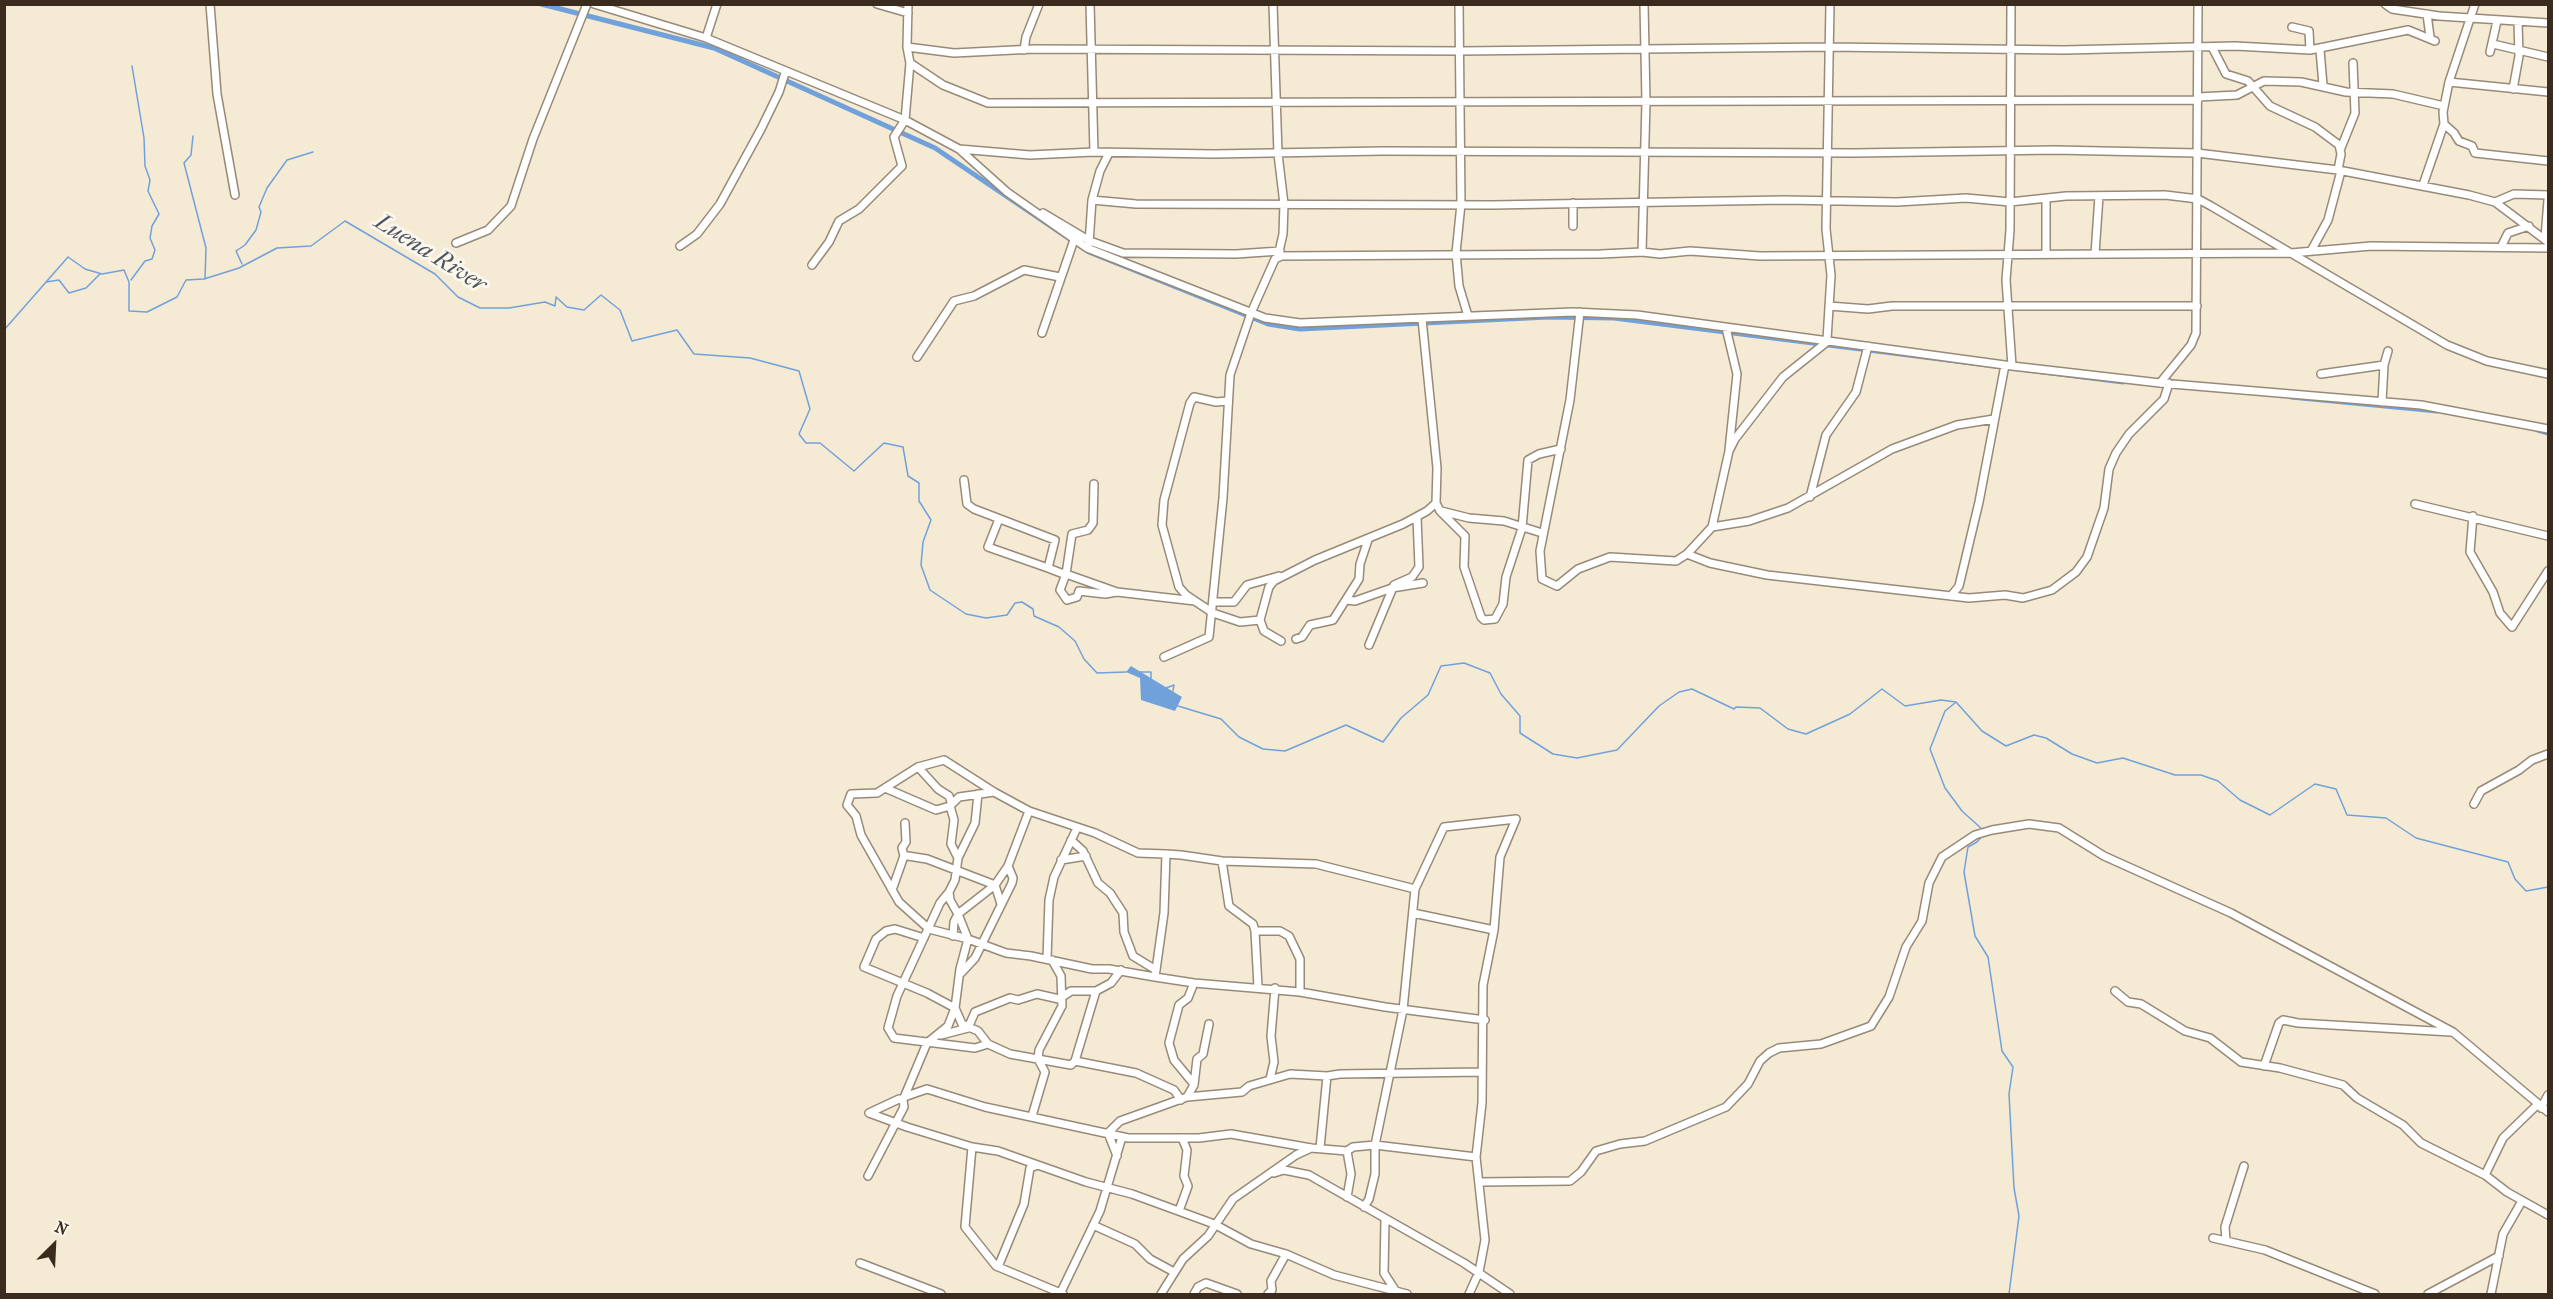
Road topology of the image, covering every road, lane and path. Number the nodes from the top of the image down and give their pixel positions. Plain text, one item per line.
1 (210, 4) edge
2 (587, 4) edge
3 (594, 4) edge
4 (717, 4) edge
5 (877, 4) edge
6 (908, 4) edge
7 (1039, 4) edge
8 (1090, 4) edge
9 (1273, 4) edge
10 (1459, 4) edge
11 (1644, 4) edge
12 (1830, 4) edge
13 (2011, 4) edge
14 (2198, 4) edge
15 (2385, 4) edge
16 (2475, 4) edge
17 (602, 6) edge
18 (908, 14) junction
19 (2427, 14) junction
20 (2472, 19) junction
21 (2497, 21) junction
22 (2518, 22) junction
23 (2548, 23) edge
24 (2292, 27) dead end
25 (706, 38) junction
26 (2199, 46) junction
27 (907, 47) junction
28 (1829, 47) junction
29 (2212, 47) junction
30 (2011, 48) junction
31 (1644, 49) junction
32 (1024, 50) junction
33 (1089, 50) junction
34 (1276, 50) junction
35 (2310, 50) junction
36 (2320, 50) junction
37 (2519, 50) junction
38 (1461, 51) junction
39 (2548, 57) edge
40 (910, 63) junction
41 (2353, 63) dead end
42 (785, 73) junction
43 (2449, 82) junction
44 (2323, 85) junction
45 (2252, 87) junction
46 (2514, 89) junction
47 (2354, 91) junction
48 (2548, 92) edge
49 (2198, 98) junction
50 (1092, 101) junction
51 (1276, 101) junction
52 (1828, 101) junction
53 (1646, 102) junction
54 (2012, 102) junction
55 (1459, 103) junction
56 (2444, 106) junction
57 (905, 120) junction
58 (2444, 124) junction
59 (2341, 148) junction
60 (959, 149) junction
61 (2010, 150) junction
62 (1094, 152) junction
63 (1460, 152) junction
64 (1644, 152) junction
65 (1829, 152) junction
66 (1109, 153) junction
67 (2197, 153) junction
68 (1278, 154) junction
69 (2548, 161) edge
70 (2339, 171) junction
71 (2423, 185) junction
72 (1007, 192) junction
73 (235, 195) dead end
74 (2548, 195) edge
75 (2099, 196) junction
76 (2046, 199) junction
77 (2198, 199) junction
78 (1092, 200) junction
79 (1827, 200) junction
80 (2548, 200) edge
81 (1642, 202) junction
82 (2010, 202) junction
83 (2494, 202) junction
84 (1573, 203) junction
85 (1284, 204) junction
86 (1461, 204) junction
87 (1573, 226) dead end
88 (2529, 226) junction
89 (1074, 240) junction
90 (2547, 240) edge
91 (456, 243) dead end
92 (1089, 244) junction
93 (680, 246) dead end
94 (2501, 247) junction
95 (2548, 248) edge
96 (2311, 251) junction
97 (1642, 252) junction
98 (1456, 253) junction
99 (2198, 253) junction
100 (2291, 253) junction
101 (1279, 254) junction
102 (2046, 254) junction
103 (2096, 254) junction
104 (1829, 255) junction
105 (2007, 255) junction
106 (812, 265) dead end
107 (1060, 277) junction
108 (1829, 306) junction
109 (2006, 306) junction
110 (2197, 306) junction
111 (1580, 312) junction
112 (1251, 313) junction
113 (1468, 316) junction
114 (1422, 319) junction
115 (1726, 328) junction
116 (1042, 333) dead end
117 (1828, 341) junction
118 (1868, 346) junction
119 (2388, 351) dead end
120 (917, 357) dead end
121 (2009, 365) junction
122 (2384, 365) junction
123 (2321, 374) dead end
124 (2548, 374) edge
125 (2160, 382) junction
126 (2169, 383) junction
127 (1228, 401) junction
128 (2382, 402) junction
129 (1994, 419) junction
130 (2548, 429) edge
131 (1561, 449) junction
132 (1729, 451) junction
133 (964, 480) dead end
134 (1094, 484) dead end
135 (1810, 497) junction
136 (1436, 503) junction
137 (2415, 504) dead end
138 (1427, 511) junction
139 (1440, 511) junction
140 (2473, 516) junction
141 (1417, 517) junction
142 (999, 519) junction
143 (1712, 527) junction
144 (1522, 528) junction
145 (1542, 533) junction
146 (2548, 536) edge
147 (1368, 540) junction
148 (1687, 554) junction
149 (1048, 568) junction
150 (2548, 571) edge
151 (1066, 574) junction
152 (1282, 575) junction
153 (1423, 583) dead end
154 (1392, 588) junction
155 (1117, 592) junction
156 (1951, 596) junction
157 (1346, 600) junction
158 (1198, 602) junction
159 (1213, 602) junction
160 (1213, 613) junction
161 (1260, 620) junction
162 (1296, 639) dead end
163 (1281, 641) dead end
164 (1369, 645) dead end
165 (1164, 657) dead end
166 (2548, 754) edge
167 (918, 767) junction
168 (885, 788) junction
169 (994, 792) junction
170 (978, 794) junction
171 (951, 804) junction
172 (2474, 804) dead end
173 (1029, 811) junction
174 (905, 823) dead end
175 (1077, 828) junction
176 (1071, 840) junction
177 (1166, 854) junction
178 (904, 856) junction
179 (1086, 856) junction
180 (958, 858) junction
181 (1061, 860) junction
182 (1222, 861) junction
183 (1008, 866) junction
184 (956, 871) junction
185 (995, 885) junction
186 (1415, 889) junction
187 (892, 890) junction
188 (949, 892) junction
189 (1001, 904) junction
190 (1413, 913) junction
191 (958, 914) junction
192 (929, 929) junction
193 (1494, 930) junction
194 (1255, 931) junction
195 (953, 936) junction
196 (924, 938) junction
197 (968, 939) junction
198 (982, 945) junction
199 (1049, 959) junction
200 (1121, 970) junction
201 (961, 973) junction
202 (1155, 973) junction
203 (1194, 983) junction
204 (902, 984) junction
205 (1258, 987) junction
206 (1275, 988) junction
207 (1096, 991) junction
208 (2115, 991) dead end
209 (1300, 992) junction
210 (1061, 998) junction
211 (955, 1008) junction
212 (1403, 1010) junction
213 (1485, 1020) junction
214 (1209, 1024) dead end
215 (968, 1028) junction
216 (2453, 1032) junction
217 (938, 1035) junction
218 (927, 1043) junction
219 (988, 1044) junction
220 (1038, 1059) junction
221 (1075, 1061) junction
222 (2264, 1066) junction
223 (1482, 1072) junction
224 (1388, 1074) junction
225 (1327, 1076) junction
226 (1270, 1079) junction
227 (1194, 1084) junction
228 (1201, 1094) junction
229 (2548, 1095) edge
230 (903, 1098) junction
231 (1184, 1098) junction
232 (2539, 1107) junction
233 (2548, 1112) edge
234 (1032, 1116) junction
235 (896, 1123) junction
236 (1108, 1134) junction
237 (1122, 1137) junction
238 (1182, 1138) junction
239 (1375, 1145) junction
240 (972, 1147) junction
241 (1311, 1148) junction
242 (1320, 1148) junction
243 (1347, 1151) junction
244 (1117, 1156) junction
245 (1476, 1157) junction
246 (1035, 1166) junction
247 (2244, 1166) dead end
248 (1274, 1173) junction
249 (2485, 1175) junction
250 (868, 1176) dead end
251 (1480, 1182) junction
252 (1108, 1188) junction
253 (1347, 1197) junction
254 (1369, 1199) junction
255 (2522, 1201) junction
256 (1364, 1207) junction
257 (1179, 1211) junction
258 (1373, 1212) junction
259 (2548, 1215) edge
260 (1385, 1219) junction
261 (1214, 1224) junction
262 (1093, 1225) junction
263 (2213, 1238) dead end
264 (2226, 1240) junction
265 (1286, 1254) junction
266 (2499, 1256) junction
267 (860, 1263) dead end
268 (998, 1267) junction
269 (1174, 1272) junction
270 (1479, 1272) junction
271 (1384, 1273) junction
272 (1372, 1285) junction
273 (1395, 1290) junction
274 (941, 1294) edge
275 (1061, 1294) edge
276 (1161, 1294) edge
277 (1194, 1294) edge
278 (1237, 1294) edge
279 (1268, 1294) edge
280 (1407, 1294) edge
281 (1469, 1294) edge
282 (1510, 1294) edge
283 (2375, 1294) edge
284 (2428, 1294) edge
285 (2491, 1294) edge

1 - 73 street
2 - 91 street
3 - 17 street
4 - 25 street
5 - 18 street
6 - 18 street
7 - 32 street
8 - 33 street
9 - 34 street
10 - 38 street
11 - 31 street
12 - 28 street
13 - 30 street
14 - 26 street
15 - 19 street
16 - 20 street
17 - 25 street
18 - 27 street
19 - 20 street
19 - 36 street
20 - 21 street
20 - 43 street
21 - 22 street
21 - 37 street
22 - 23 street
22 - 37 street
24 - 35 street
25 - 42 street
26 - 29 street
26 - 30 street
26 - 49 street
27 - 32 street
27 - 40 street
28 - 30 street
28 - 31 street
28 - 52 street
29 - 35 street
29 - 45 street
30 - 54 street
31 - 38 street
31 - 53 street
32 - 33 street
33 - 34 street
33 - 50 street
34 - 38 street
34 - 51 street
35 - 36 street
36 - 44 street
37 - 39 street
37 - 46 street
38 - 55 street
40 - 50 street
40 - 57 street
41 - 47 street
42 - 57 street
42 - 93 street
43 - 46 street
43 - 56 street
44 - 45 street
44 - 47 street
45 - 49 street
45 - 59 street
46 - 48 street
47 - 56 street
47 - 59 street
49 - 54 street
49 - 67 street
50 - 51 street
50 - 62 street
51 - 55 street
51 - 68 street
52 - 53 street
52 - 54 street
52 - 65 street
53 - 55 street
53 - 64 street
54 - 61 street
55 - 63 street
56 - 58 street
57 - 60 street
57 - 106 street
58 - 69 street
58 - 71 street
59 - 70 street
60 - 62 street
60 - 72 street
61 - 65 street
61 - 67 street
61 - 82 street
62 - 66 street
63 - 64 street
63 - 68 street
63 - 86 street
64 - 65 street
64 - 81 street
65 - 79 street
66 - 68 street
66 - 78 street
67 - 70 street
67 - 77 street
68 - 85 street
70 - 71 street
70 - 96 street
71 - 83 street
72 - 89 street
72 - 92 street
74 - 83 street
75 - 76 street
75 - 77 street
75 - 103 street
76 - 82 street
76 - 102 street
77 - 99 street
77 - 100 street
78 - 85 street
78 - 92 street
79 - 81 street
79 - 82 street
79 - 104 street
80 - 90 street
81 - 84 street
81 - 97 street
82 - 105 street
83 - 88 street
84 - 86 street
84 - 87 street
85 - 86 street
85 - 101 street
86 - 98 street
88 - 90 street
88 - 94 street
89 - 92 street
89 - 107 street
92 - 101 street
92 - 112 street
94 - 95 street
94 - 96 street
96 - 100 street
97 - 98 street
97 - 104 street
98 - 101 street
98 - 113 street
99 - 100 street
99 - 103 street
99 - 110 street
100 - 124 street
101 - 112 street
102 - 103 street
102 - 105 street
104 - 105 street
104 - 108 street
105 - 109 street
107 - 116 street
107 - 120 street
108 - 109 street
108 - 117 street
109 - 110 street
109 - 121 street
110 - 125 street
111 - 113 street
111 - 115 street
111 - 131 street
112 - 114 street
112 - 127 street
113 - 114 street
114 - 136 street
115 - 117 street
115 - 132 street
117 - 118 street
117 - 132 street
118 - 121 street
118 - 135 street
119 - 122 street
121 - 125 street
121 - 129 street
122 - 123 street
122 - 128 street
125 - 126 street
126 - 128 street
126 - 156 street
127 - 158 street
127 - 159 street
128 - 130 street
129 - 135 street
129 - 156 street
131 - 144 street
131 - 145 street
132 - 143 street
133 - 142 street
134 - 151 street
135 - 143 street
136 - 138 street
136 - 139 street
137 - 140 street
138 - 139 street
138 - 141 street
139 - 144 street
139 - 144 street
140 - 146 street
140 - 150 street
141 - 147 street
141 - 154 street
142 - 149 street
142 - 149 street
143 - 148 street
144 - 145 street
145 - 148 street
147 - 152 street
147 - 157 street
148 - 156 street
149 - 151 street
151 - 155 street
151 - 155 street
152 - 159 street
152 - 161 street
153 - 154 street
154 - 157 street
154 - 164 street
155 - 158 street
157 - 162 street
158 - 160 street
159 - 160 street
160 - 161 street
160 - 165 street
161 - 163 street
166 - 172 street
167 - 168 street
167 - 169 street
167 - 171 street
168 - 171 street
168 - 187 street
169 - 170 street
169 - 173 street
170 - 171 street
170 - 180 street
171 - 180 street
173 - 175 street
173 - 183 street
174 - 178 street
175 - 176 street
175 - 177 street
176 - 179 street
176 - 181 street
177 - 182 street
177 - 202 street
178 - 184 street
178 - 187 street
179 - 181 street
179 - 202 street
180 - 184 street
181 - 199 street
182 - 186 street
182 - 194 street
183 - 185 street
183 - 189 street
184 - 185 street
184 - 188 street
185 - 189 street
185 - 191 street
186 - 190 street
186 - 193 street
187 - 192 street
188 - 191 street
188 - 192 street
189 - 198 street
190 - 193 street
190 - 212 street
191 - 195 street
191 - 197 street
192 - 195 street
192 - 196 street
193 - 213 street
194 - 205 street
194 - 209 street
195 - 197 street
196 - 204 street
196 - 204 street
197 - 198 street
197 - 201 street
198 - 199 street
198 - 201 street
199 - 200 street
199 - 210 street
200 - 202 street
200 - 207 street
201 - 211 street
202 - 203 street
203 - 205 street
203 - 227 street
204 - 211 street
204 - 218 street
205 - 206 street
206 - 209 street
206 - 226 street
207 - 210 street
207 - 221 street
208 - 222 street
209 - 212 street
210 - 215 street
210 - 220 street
211 - 215 street
211 - 217 street
212 - 213 street
212 - 224 street
213 - 223 street
214 - 227 street
215 - 217 street
215 - 219 street
216 - 222 street
216 - 232 street
216 - 251 street
217 - 218 street
218 - 219 street
218 - 230 street
219 - 220 street
220 - 221 street
220 - 234 street
221 - 231 street
222 - 249 street
223 - 224 street
223 - 245 street
224 - 225 street
224 - 239 street
225 - 226 street
225 - 242 street
226 - 228 street
227 - 228 street
227 - 231 street
228 - 231 street
229 - 232 street
230 - 234 street
230 - 235 street
230 - 235 street
231 - 236 street
232 - 233 street
232 - 249 street
234 - 236 street
235 - 240 street
235 - 250 street
236 - 237 street
236 - 244 street
237 - 238 street
237 - 244 street
238 - 241 street
238 - 257 street
239 - 243 street
239 - 245 street
239 - 254 street
240 - 246 street
240 - 268 street
241 - 242 street
241 - 248 street
242 - 243 street
243 - 253 street
244 - 252 street
245 - 251 street
246 - 252 street
246 - 268 street
247 - 264 street
248 - 253 street
248 - 261 street
249 - 255 street
251 - 270 street
252 - 257 street
252 - 262 street
253 - 256 street
254 - 256 street
254 - 258 street
255 - 259 street
255 - 266 street
256 - 258 street
257 - 261 street
258 - 260 street
260 - 270 street
260 - 271 street
261 - 265 street
261 - 269 street
262 - 269 street
262 - 275 street
263 - 264 street
264 - 283 street
265 - 272 street
265 - 279 street
266 - 284 street
266 - 285 street
267 - 274 street
268 - 275 street
269 - 276 street
270 - 281 street
270 - 282 street
271 - 272 street
271 - 273 street
272 - 273 street
273 - 280 street
277 - 278 street

